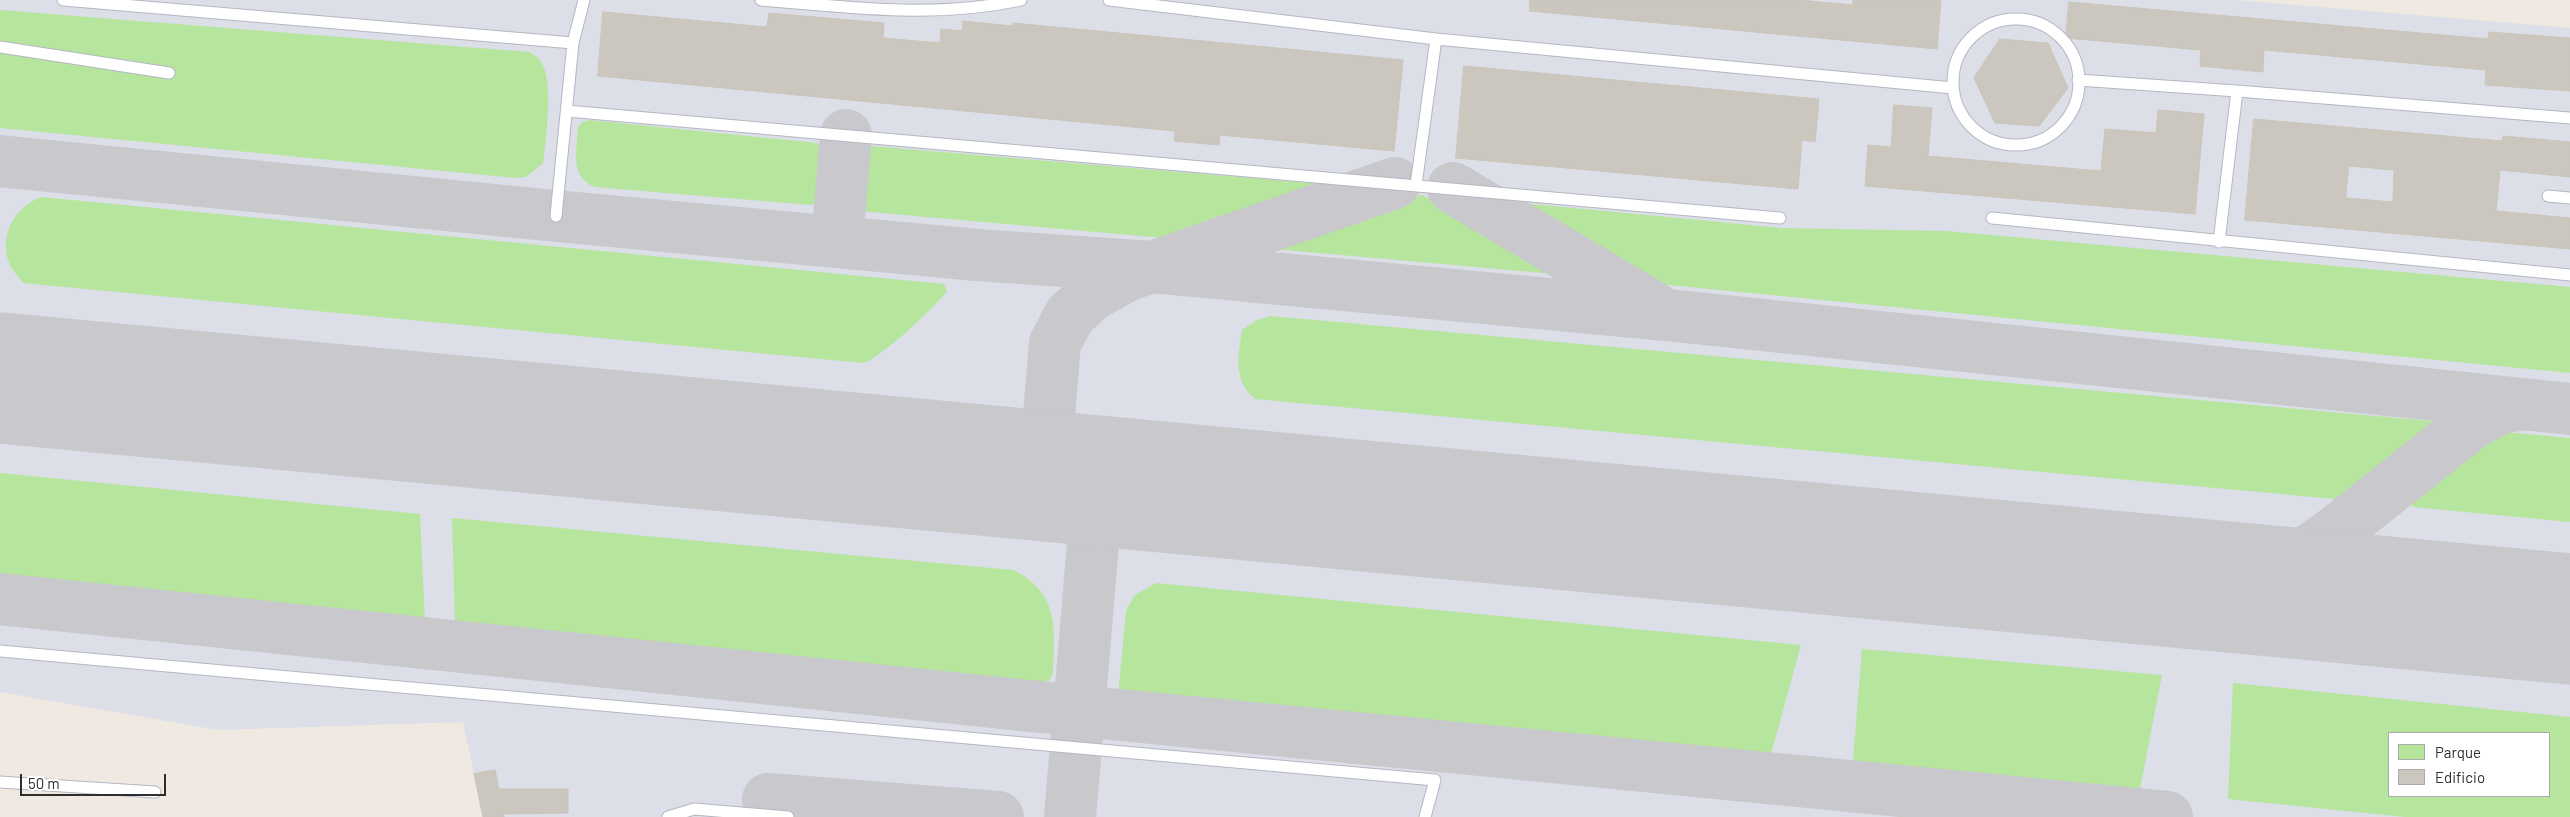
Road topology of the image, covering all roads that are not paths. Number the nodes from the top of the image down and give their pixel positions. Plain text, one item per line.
1 (63, 0) edge
2 (584, 0) edge
3 (761, 0) edge
4 (1021, 0) edge
5 (1109, 0) edge
6 (1436, 38) junction
7 (573, 43) junction
8 (0, 47) edge
9 (169, 73) dead end
10 (2078, 80) junction
11 (1953, 88) junction
12 (2236, 90) junction
13 (566, 111) junction
14 (2570, 118) edge
15 (1416, 185) junction
16 (2548, 196) dead end
17 (2570, 198) edge
18 (556, 216) dead end
19 (1780, 218) dead end
20 (1992, 218) dead end
21 (2219, 242) junction
22 (2570, 276) edge
23 (0, 651) edge
24 (0, 782) edge
25 (155, 792) dead end
26 (668, 817) edge
27 (788, 817) edge
28 (1425, 817) edge

1 - 7 lane
2 - 7 lane
3 - 4 lane
5 - 6 lane
6 - 11 lane
6 - 15 lane
7 - 13 lane
8 - 9 lane
10 - 11 lane
10 - 11 lane
10 - 12 lane
12 - 14 lane
12 - 21 lane
13 - 15 lane
13 - 18 lane
15 - 19 lane
16 - 17 lane
20 - 21 lane
21 - 22 lane
23 - 28 lane
24 - 25 lane
26 - 27 lane

